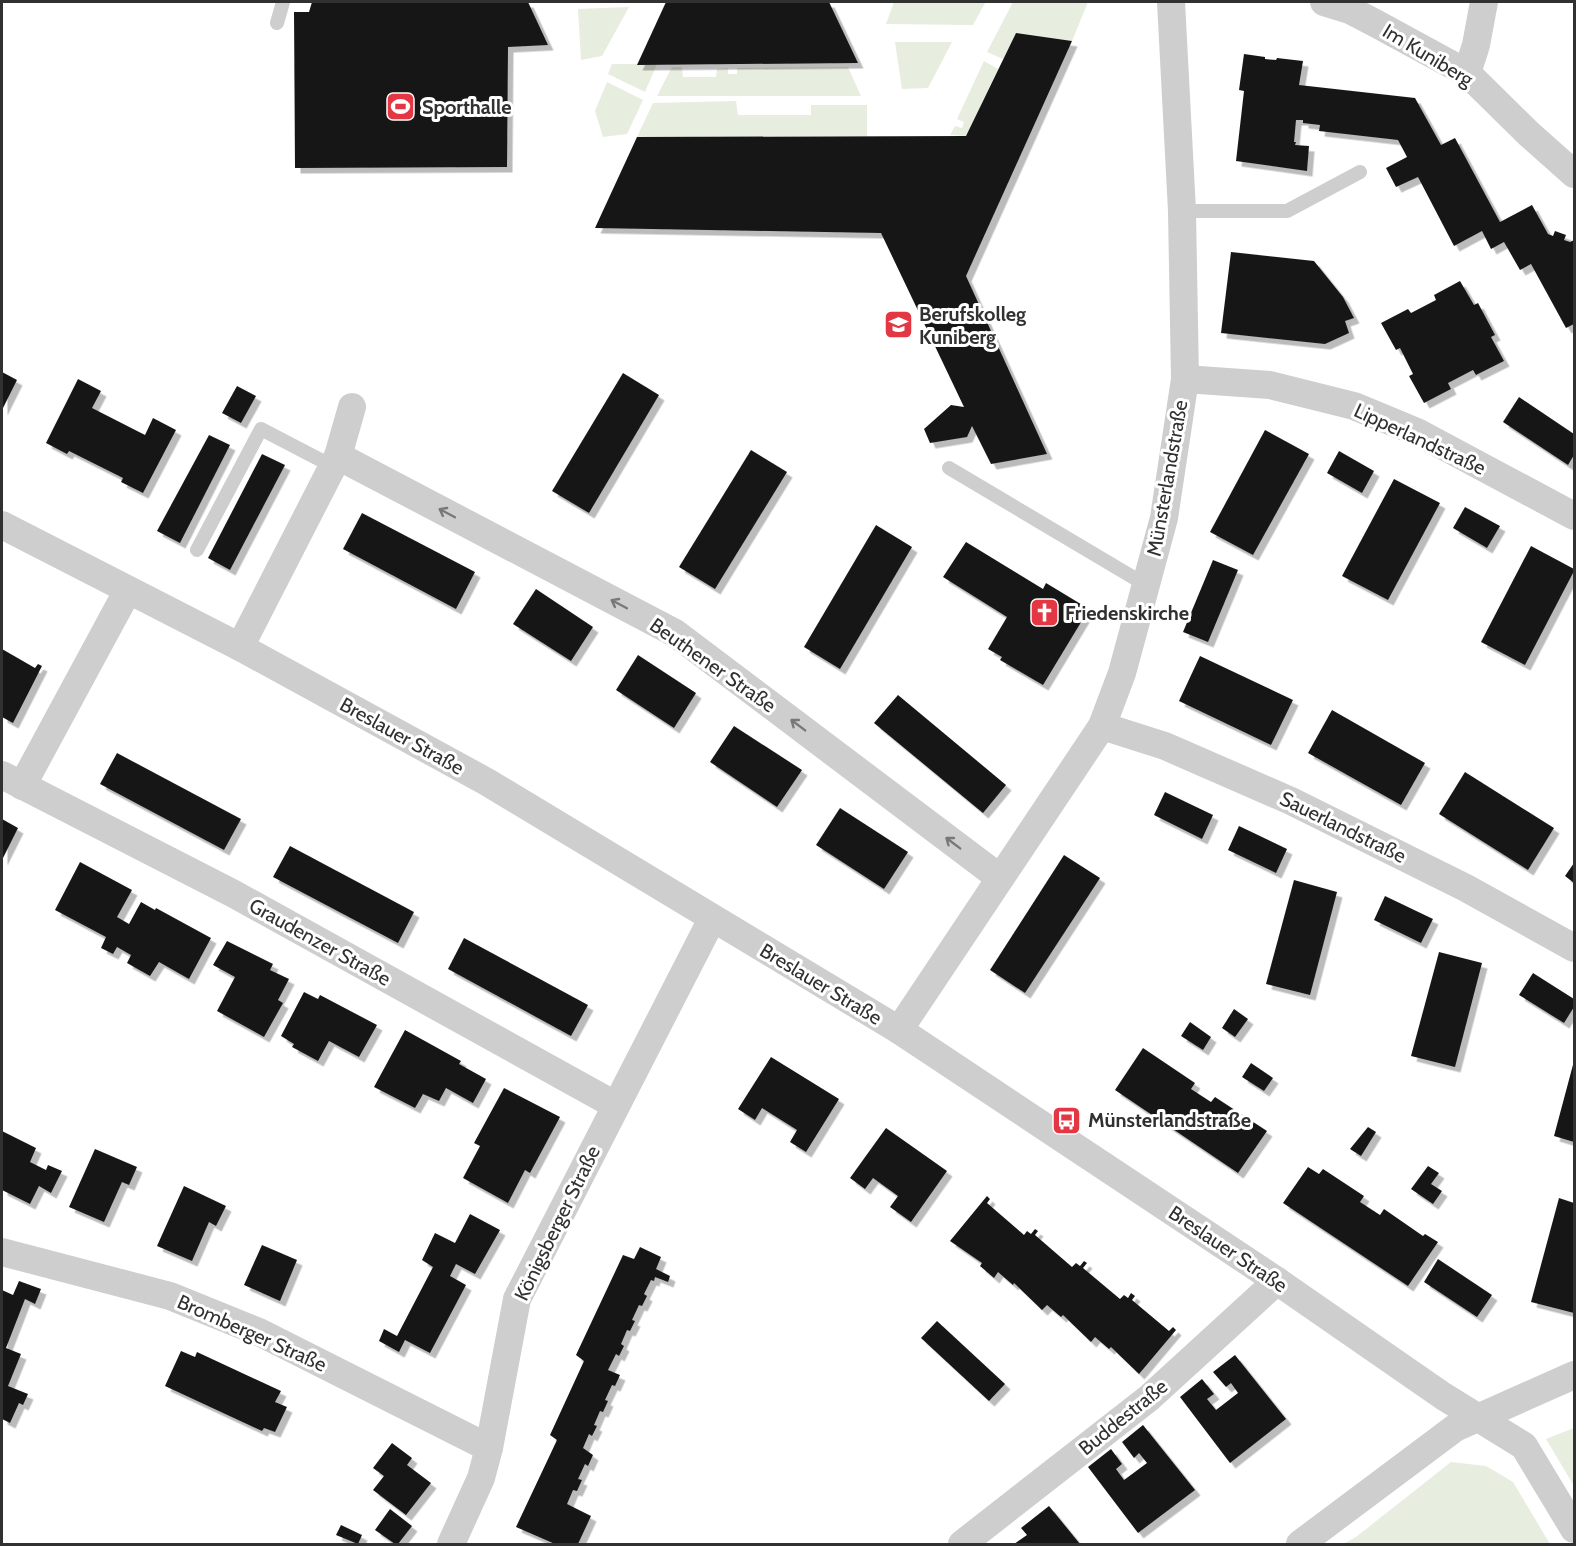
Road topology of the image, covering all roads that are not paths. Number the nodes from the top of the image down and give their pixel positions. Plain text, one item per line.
1 (283, 2) edge
2 (1171, 2) edge
3 (1323, 2) edge
4 (1484, 2) edge
5 (277, 22) dead end
6 (1467, 73) junction
7 (1360, 172) dead end
8 (1575, 174) edge
9 (1182, 211) junction
10 (1185, 379) junction
11 (352, 407) dead end
12 (335, 461) junction
13 (949, 468) dead end
14 (1575, 516) edge
15 (2, 525) edge
16 (197, 550) dead end
17 (1146, 585) junction
18 (128, 590) junction
19 (240, 647) junction
20 (1102, 726) junction
21 (12, 780) edge
22 (1000, 878) junction
23 (712, 919) junction
24 (1575, 948) edge
25 (899, 1030) junction
26 (615, 1105) junction
27 (2, 1252) edge
28 (1277, 1281) junction
29 (1575, 1375) edge
30 (1478, 1417) junction
31 (489, 1448) junction
32 (1575, 1529) edge
33 (451, 1545) edge
34 (962, 1545) edge
35 (1300, 1545) edge

1 - 5 lane
2 - 9 street, Münsterlandstraße
3 - 6 street, Im Kuniberg
4 - 6 street
6 - 8 street, Im Kuniberg
7 - 9 lane
9 - 10 street, Münsterlandstraße
10 - 14 street, Lipperlandstraße
10 - 17 street, Münsterlandstraße
11 - 12 street
12 - 16 lane
12 - 19 street
22 -> 12 street, Beuthener Straße
13 - 17 lane
15 - 18 street, Breslauer Straße
17 - 20 street, Münsterlandstraße
18 - 19 street, Breslauer Straße
18 - 21 street, Graudenzer Straße
19 - 23 street, Breslauer Straße
20 - 22 street, Münsterlandstraße
20 - 24 street, Sauerlandstraße
21 - 26 street, Graudenzer Straße
22 - 25 street, Münsterlandstraße
23 - 25 street, Breslauer Straße
23 - 26 street, Königsberger Straße
25 - 28 street, Breslauer Straße
26 - 31 street, Königsberger Straße
27 - 31 street, Bromberger Straße
28 - 30 street, Breslauer Straße
28 - 34 street, Buddestraße
29 - 30 street
30 - 32 street, Breslauer Straße
30 - 35 street
31 - 33 street, Königsberger Straße

